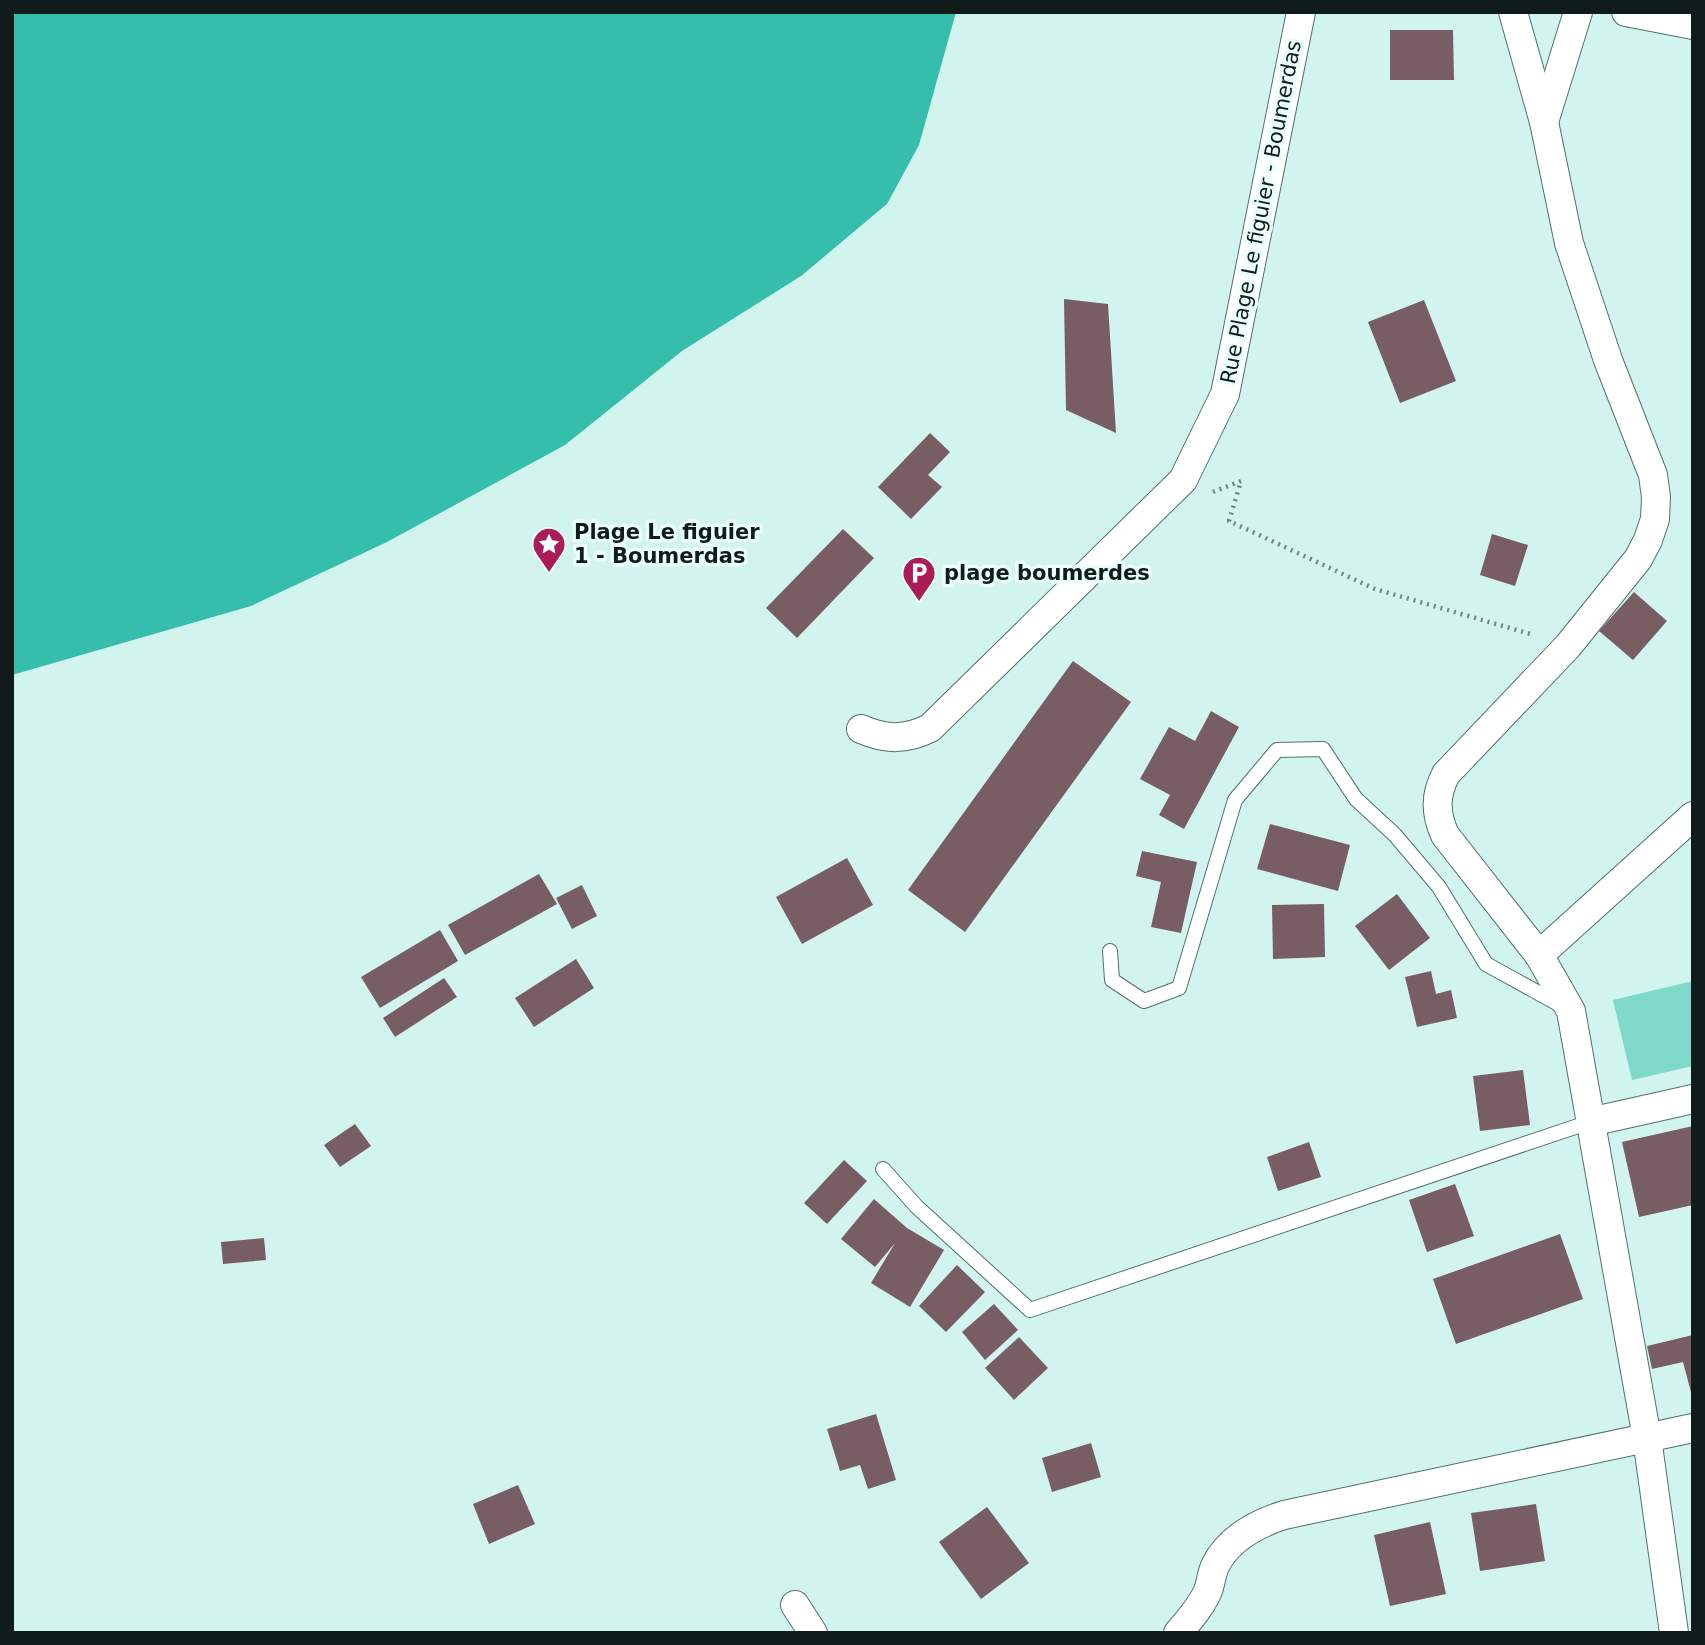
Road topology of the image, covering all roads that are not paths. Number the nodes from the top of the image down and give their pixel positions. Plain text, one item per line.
1 (1513, 12) edge
2 (1578, 12) edge
3 (1626, 12) edge
4 (1297, 19) edge
5 (1693, 25) edge
6 (1544, 122) junction
7 (861, 729) dead end
8 (1693, 816) edge
9 (1110, 951) dead end
10 (1539, 955) junction
11 (1571, 1011) junction
12 (1693, 1099) edge
13 (1590, 1122) junction
14 (883, 1169) dead end
15 (1693, 1428) edge
16 (1647, 1438) junction
17 (1178, 1633) edge
18 (1674, 1633) edge

1 - 6 street
2 - 6 street
3 - 5 street
4 - 7 street, Rue Plage Le figuier - Boumerdas
6 - 10 street
8 - 10 street
9 - 11 lane
10 - 11 street
11 - 13 street
12 - 13 street
13 - 14 lane
13 - 16 street
15 - 16 street
16 - 17 street
16 - 18 street

